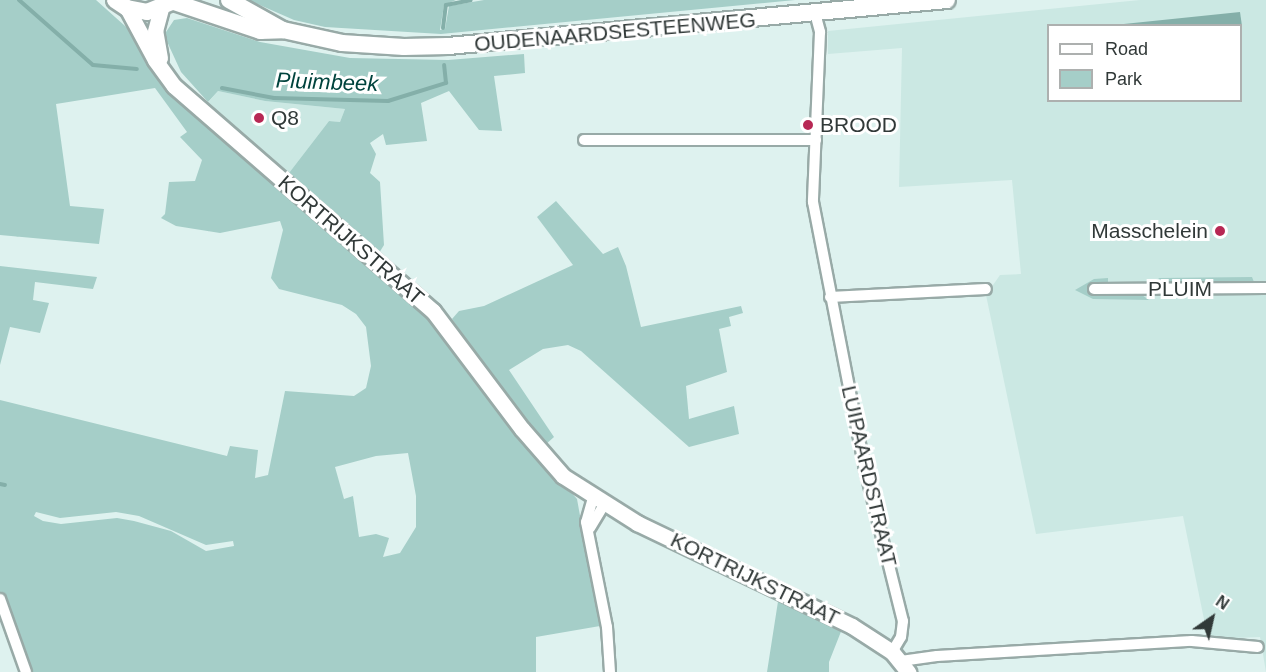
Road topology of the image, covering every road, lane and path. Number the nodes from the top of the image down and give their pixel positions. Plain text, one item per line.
1 (229, 0) edge
2 (947, 0) edge
3 (121, 4) edge
4 (170, 4) edge
5 (809, 9) edge
6 (283, 30) junction
7 (165, 75) junction
8 (584, 140) dead end
9 (816, 140) junction
10 (1266, 288) edge
11 (986, 289) dead end
12 (1094, 289) dead end
13 (830, 297) junction
14 (598, 502) junction
15 (0, 599) edge
16 (1258, 646) dead end
17 (900, 662) edge
18 (26, 672) edge
19 (610, 672) edge

1 - 6 main road, OUDENAARDSESTEENWEG
2 - 5 main road, OUDENAARDSESTEENWEG
3 - 4 main road, OUDENAARDSESTEENWEG
3 - 7 main road, KORTRIJKSTRAAT
4 - 6 main road, OUDENAARDSESTEENWEG
4 - 7 main road, KORTRIJKSTRAAT
5 - 6 main road, OUDENAARDSESTEENWEG
5 - 9 street, LUIPAARDSTRAAT
7 - 14 main road, KORTRIJKSTRAAT
8 - 9 street
9 - 13 street, LUIPAARDSTRAAT
10 - 12 street, PLUIM
11 - 13 street
13 - 17 street, LUIPAARDSTRAAT
14 - 17 main road, KORTRIJKSTRAAT
14 - 19 street
15 - 18 street
16 - 17 street

